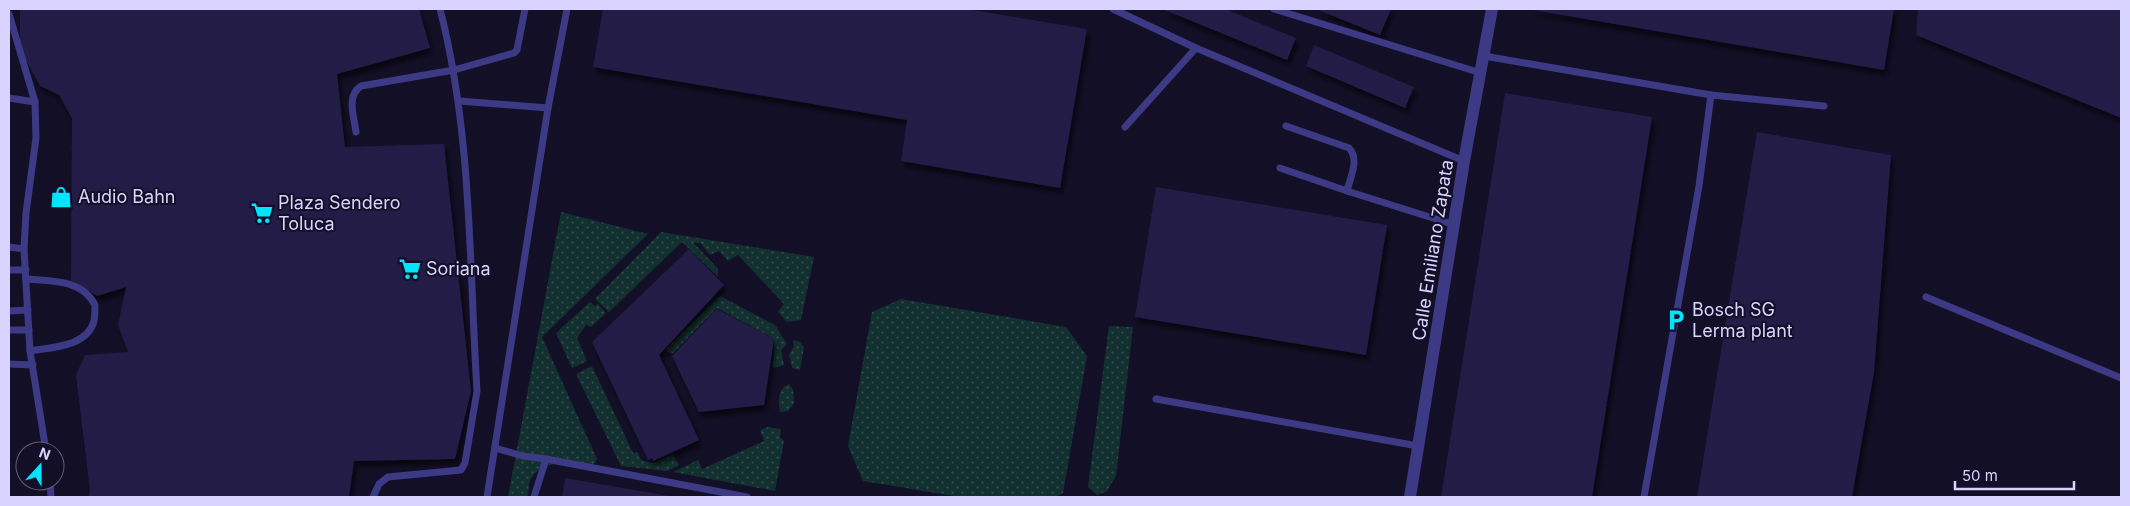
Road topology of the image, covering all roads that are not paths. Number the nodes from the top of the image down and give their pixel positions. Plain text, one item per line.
1 (440, 9) edge
2 (525, 9) edge
3 (567, 9) edge
4 (1113, 9) edge
5 (1274, 9) edge
6 (1492, 9) edge
7 (9, 14) edge
8 (1196, 48) junction
9 (1484, 56) junction
10 (454, 70) junction
11 (1481, 73) junction
12 (1711, 95) junction
13 (9, 98) edge
14 (460, 101) junction
15 (35, 102) junction
16 (1824, 106) dead end
17 (548, 108) junction
18 (1286, 126) dead end
19 (1125, 127) dead end
20 (356, 132) dead end
21 (1464, 161) junction
22 (1280, 168) dead end
23 (1347, 191) junction
24 (1455, 225) junction
25 (9, 247) edge
26 (24, 249) junction
27 (9, 270) edge
28 (26, 270) junction
29 (26, 279) junction
30 (1926, 297) dead end
31 (28, 310) junction
32 (9, 311) edge
33 (9, 330) edge
34 (29, 330) junction
35 (30, 351) junction
36 (9, 364) edge
37 (33, 365) junction
38 (2121, 378) edge
39 (1156, 398) dead end
40 (44, 441) edge
41 (1418, 446) junction
42 (495, 448) junction
43 (546, 459) junction
44 (372, 497) edge
45 (487, 497) edge
46 (534, 497) edge
47 (747, 497) edge
48 (1410, 497) edge
49 (1644, 497) edge

1 - 10 lane
2 - 10 lane
3 - 17 lane
4 - 8 lane
5 - 11 lane
6 - 9 street, Calle Emiliano Zapata
7 - 15 lane
8 - 19 lane
8 - 21 lane
9 - 11 street, Calle Emiliano Zapata
9 - 12 lane
10 - 14 lane
10 - 20 lane
11 - 21 street, Calle Emiliano Zapata
12 - 16 lane
12 - 49 lane
13 - 15 lane
14 - 17 lane
14 - 44 lane
15 - 26 lane
17 - 42 lane
18 - 23 lane
21 - 24 street, Calle Emiliano Zapata
22 - 23 lane
23 - 24 lane
24 - 41 street, Calle Emiliano Zapata
25 - 26 lane
26 - 28 lane
27 - 28 lane
28 - 29 lane
29 - 31 lane
29 - 35 lane
30 - 38 lane
31 - 32 lane
31 - 34 lane
33 - 34 lane
34 - 35 lane
35 - 37 lane
36 - 37 lane
37 - 40 lane
39 - 41 lane
41 - 48 street, Calle Emiliano Zapata
42 - 43 lane
42 - 45 lane
43 - 46 lane
43 - 47 lane

